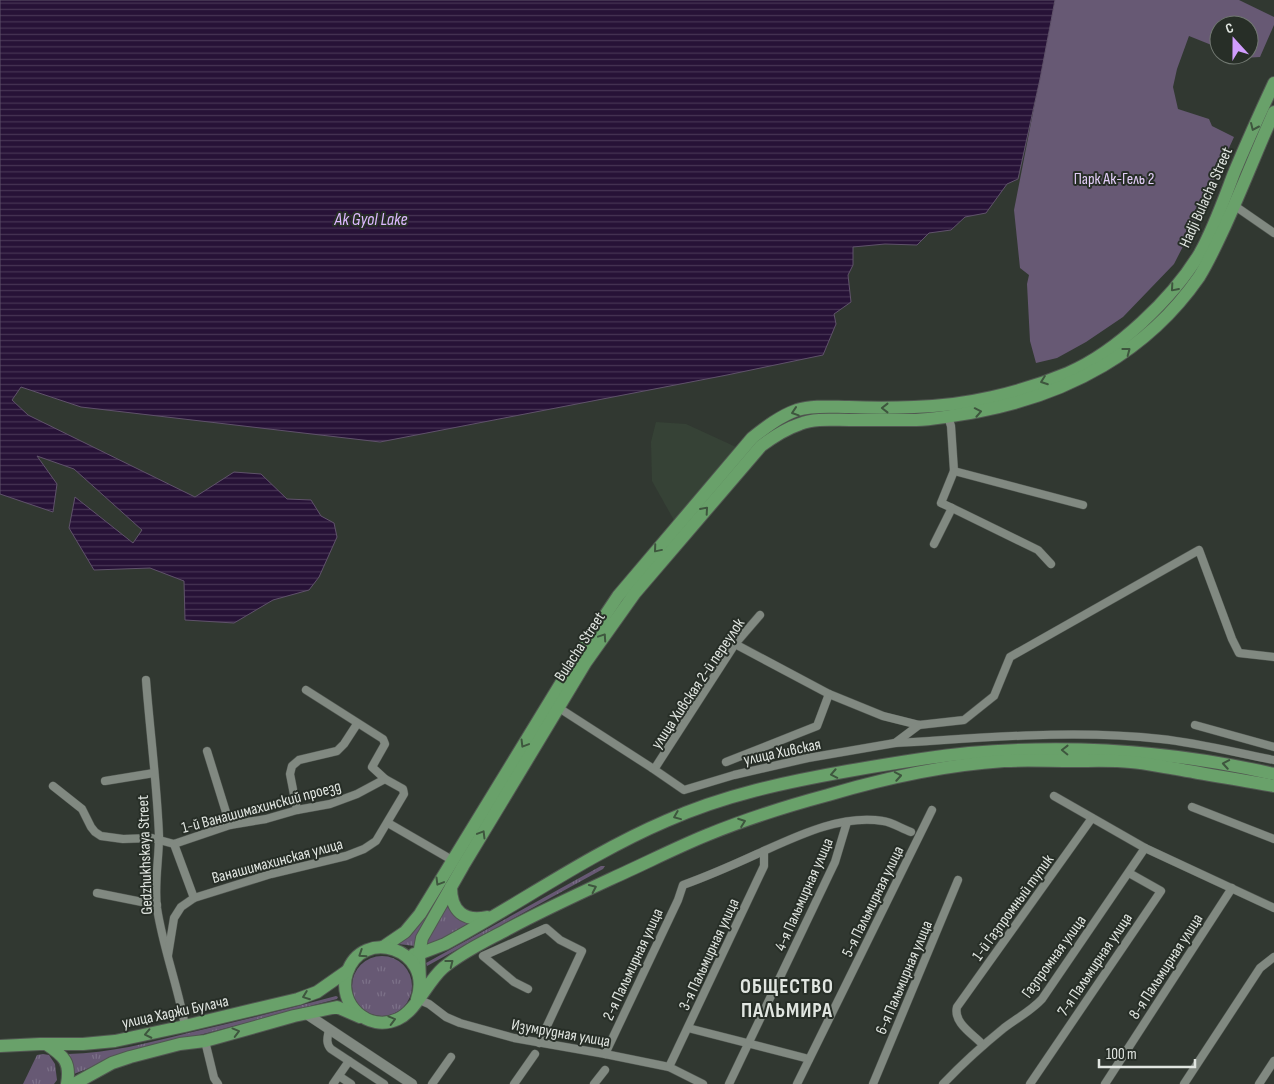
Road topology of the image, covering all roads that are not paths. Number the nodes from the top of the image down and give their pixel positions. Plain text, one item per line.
1 (1274, 83) edge
2 (1274, 112) edge
3 (1235, 206) junction
4 (1274, 233) edge
5 (1214, 236) junction
6 (1194, 272) junction
7 (844, 414) junction
8 (948, 417) junction
9 (954, 471) junction
10 (1083, 505) dead end
11 (952, 508) junction
12 (934, 544) dead end
13 (1051, 564) dead end
14 (760, 615) dead end
15 (735, 644) junction
16 (1274, 657) edge
17 (146, 680) dead end
18 (306, 690) dead end
19 (829, 694) junction
20 (554, 705) junction
21 (357, 724) junction
22 (919, 724) junction
23 (1195, 725) dead end
24 (895, 743) junction
25 (1274, 747) edge
26 (207, 751) dead end
27 (1274, 760) edge
28 (726, 762) dead end
29 (654, 767) junction
30 (154, 773) junction
31 (1274, 774) edge
32 (385, 779) junction
33 (105, 781) dead end
34 (53, 786) dead end
35 (1274, 786) edge
36 (1054, 796) dead end
37 (1192, 807) dead end
38 (297, 810) junction
39 (932, 810) dead end
40 (1092, 818) junction
41 (847, 822) junction
42 (388, 823) junction
43 (230, 825) junction
44 (911, 832) dead end
45 (159, 839) junction
46 (1274, 839) edge
47 (174, 844) junction
48 (1145, 848) junction
49 (764, 851) junction
50 (457, 863) junction
51 (1129, 873) junction
52 (958, 880) dead end
53 (451, 887) junction
54 (1232, 888) junction
55 (97, 893) dead end
56 (194, 898) junction
57 (157, 905) junction
58 (1274, 908) edge
59 (492, 916) junction
60 (384, 947) junction
61 (419, 954) junction
62 (168, 955) junction
63 (406, 955) junction
64 (1274, 957) edge
65 (348, 971) junction
66 (420, 982) junction
67 (528, 989) dead end
68 (417, 1000) junction
69 (305, 1013) junction
70 (365, 1018) junction
71 (185, 1026) junction
72 (688, 1028) junction
73 (329, 1029) junction
74 (205, 1040) junction
75 (539, 1043) junction
76 (749, 1043) junction
77 (46, 1044) junction
78 (983, 1044) junction
79 (0, 1046) edge
80 (535, 1054) dead end
81 (605, 1054) junction
82 (452, 1057) dead end
83 (809, 1059) junction
84 (349, 1060) junction
85 (1274, 1061) edge
86 (669, 1067) junction
87 (604, 1070) dead end
88 (339, 1076) junction
89 (67, 1084) edge
90 (74, 1084) edge
91 (218, 1084) edge
92 (333, 1084) edge
93 (351, 1084) edge
94 (384, 1084) edge
95 (412, 1084) edge
96 (432, 1084) edge
97 (514, 1084) edge
98 (594, 1084) edge
99 (703, 1084) edge
100 (729, 1084) edge
101 (797, 1084) edge
102 (873, 1084) edge
103 (943, 1084) edge
104 (1030, 1084) edge
105 (1105, 1084) edge
106 (1184, 1084) edge
107 (1258, 1084) edge

1 -> 5 main road, Hadji Bulacha Street
2 - 3 main road, Hadji Bulacha Street
3 - 4 street
3 - 5 main road, Hadji Bulacha Street
5 - 6 main road, Hadji Bulacha Street
6 -> 7 main road, Hadji Bulacha Street
8 -> 6 main road, Hadji Bulacha Street
7 - 8 main road, Bulacha Street
7 - 20 main road, Bulacha Street
8 - 9 street
9 - 10 street
9 - 11 street
11 - 12 street
11 - 13 street
14 - 15 street, улица Хивская 2-й переулок
15 - 19 street
15 - 29 street, улица Хивская 2-й переулок
16 - 22 street
17 - 30 street, Gedzhukhskaya Street
18 - 21 street
19 - 22 street
19 - 28 street
20 - 29 street, улица Хивская
20 - 50 main road, Bulacha Street
21 - 32 street
21 - 38 street
22 - 24 street, улица Хивская
23 - 25 street
24 - 27 street
24 - 29 street, улица Хивская
26 - 43 street
30 - 33 street
30 - 45 street, Gedzhukhskaya Street
31 -> 59 main road
32 - 38 street, 1-й Ванашимахинский проезд
32 - 42 street, Ванашимахинская улица
34 - 45 street
68 -> 35 main road
36 - 40 street
37 - 46 street
38 - 43 street, 1-й Ванашимахинский проезд
39 - 83 street, 5-я Пальмирная улица
40 - 48 street
40 - 78 street, 1-й Газпромный тупик
41 - 44 street
41 - 49 street
41 - 76 street, 4-я Пальмирная улица
42 - 50 street
42 - 56 street, Ванашимахинская улица
43 - 47 street, 1-й Ванашимахинский проезд
45 - 47 street
45 - 57 street, Gedzhukhskaya Street
47 - 56 street
48 - 51 street, Газпромная улица
48 - 54 street
49 - 72 street, 3-я Пальмирная улица
49 - 81 street, 2-я Пальмирная улица
50 - 53 main road, Bulacha Street
50 -> 60 main road, Bulacha Street
51 - 78 street, Газпромная улица
51 - 104 street, 7-я Пальмирная улица
52 - 102 street, 6-я Пальмирная улица
53 - 59 main road
53 - 61 main road, Bulacha Street
54 - 58 street
54 - 105 street, 8-я Пальмирная улица
55 - 57 street
56 - 62 street, Ванашимахинская улица
57 - 62 street, Gedzhukhskaya Street
59 - 61 main road
60 - 63 main road
60 -> 65 main road
61 - 63 main road
61 - 66 main road, Bulacha Street
62 - 71 street, Gedzhukhskaya Street
63 - 66 main road
64 - 106 street
65 - 70 main road
65 -> 71 main road, улица Хаджи Булача
66 - 68 main road
67 - 75 street
70 -> 68 main road
68 - 75 street, Изумрудная улица
69 - 70 main road, улица Хаджи Булача
69 - 73 street
74 -> 69 main road, улица Хаджи Булача
71 -> 77 main road, улица Хаджи Булача
72 - 76 street
72 - 86 street, 3-я Пальмирная улица
73 - 84 street
73 - 95 street
74 - 90 main road, улица Хаджи Булача
74 - 91 street
75 - 81 street, Изумрудная улица
76 - 83 street
76 - 100 street, 4-я Пальмирная улица
77 - 79 main road, улица Хаджи Булача
77 - 89 main road
78 - 103 street, Газпромная улица
80 - 97 street
81 - 86 street, Изумрудная улица
82 - 96 street
83 - 101 street, 5-я Пальмирная улица
84 - 88 street
84 - 94 street
85 - 107 street
86 - 99 street, Изумрудная улица
87 - 98 street
88 - 92 street
88 - 93 street

